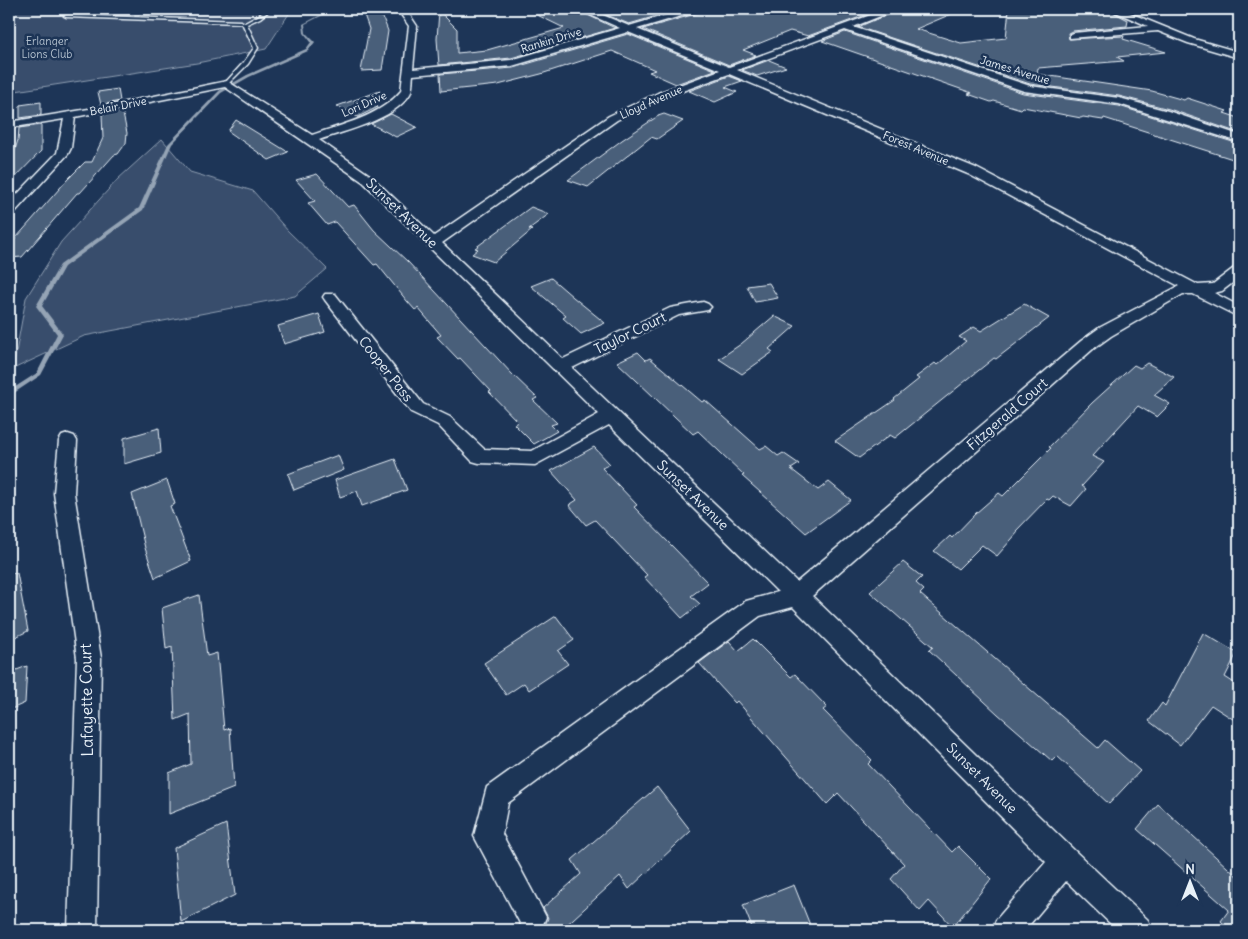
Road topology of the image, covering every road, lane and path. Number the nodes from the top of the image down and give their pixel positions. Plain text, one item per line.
1 (80, 9) edge
2 (269, 9) edge
3 (581, 9) edge
4 (695, 9) edge
5 (894, 9) edge
6 (1113, 9) edge
7 (406, 16) dead end
8 (245, 24) junction
9 (844, 27) junction
10 (1161, 28) junction
11 (627, 29) junction
12 (1073, 36) dead end
13 (1239, 55) edge
14 (728, 71) junction
15 (409, 72) junction
16 (227, 84) junction
17 (70, 115) junction
18 (9, 125) edge
19 (311, 139) junction
20 (1239, 139) edge
21 (9, 210) edge
22 (433, 243) junction
23 (1239, 272) edge
24 (1196, 289) junction
25 (330, 297) dead end
26 (703, 308) dead end
27 (1239, 312) edge
28 (560, 367) junction
29 (610, 416) junction
30 (68, 441) dead end
31 (797, 596) junction
32 (1065, 861) junction
33 (532, 917) dead end
34 (83, 930) edge
35 (1006, 930) edge
36 (1138, 930) edge

1 - 8 lane
2 - 8 lane
3 - 11 street, Forest Avenue
4 - 11 street, Rankin Drive
5 - 9 street, Lloyd Avenue
6 - 10 street
7 - 15 street, Lori Drive
8 - 16 lane
9 - 14 street, Lloyd Avenue
9 - 20 street, James Avenue
10 - 12 street
10 - 13 street
11 - 14 street, Forest Avenue
11 - 15 street, Rankin Drive
14 - 22 street, Lloyd Avenue
14 - 24 street, Forest Avenue
15 - 19 street, Lori Drive
16 - 17 street, Belair Drive
16 - 19 street, Sunset Avenue
17 - 18 street, Belair Drive
17 - 21 street
19 - 22 street, Sunset Avenue
22 - 28 street, Sunset Avenue
23 - 24 street, Fitzgerald Court
24 - 27 street, Forest Avenue
24 - 31 street, Fitzgerald Court
25 - 29 street, Cooper Pass
26 - 28 street, Taylor Court
28 - 29 street, Sunset Avenue
29 - 31 street, Sunset Avenue
30 - 34 street, Lafayette Court
31 - 32 street, Sunset Avenue
31 - 33 street
32 - 35 street
32 - 36 street, Sunset Avenue

